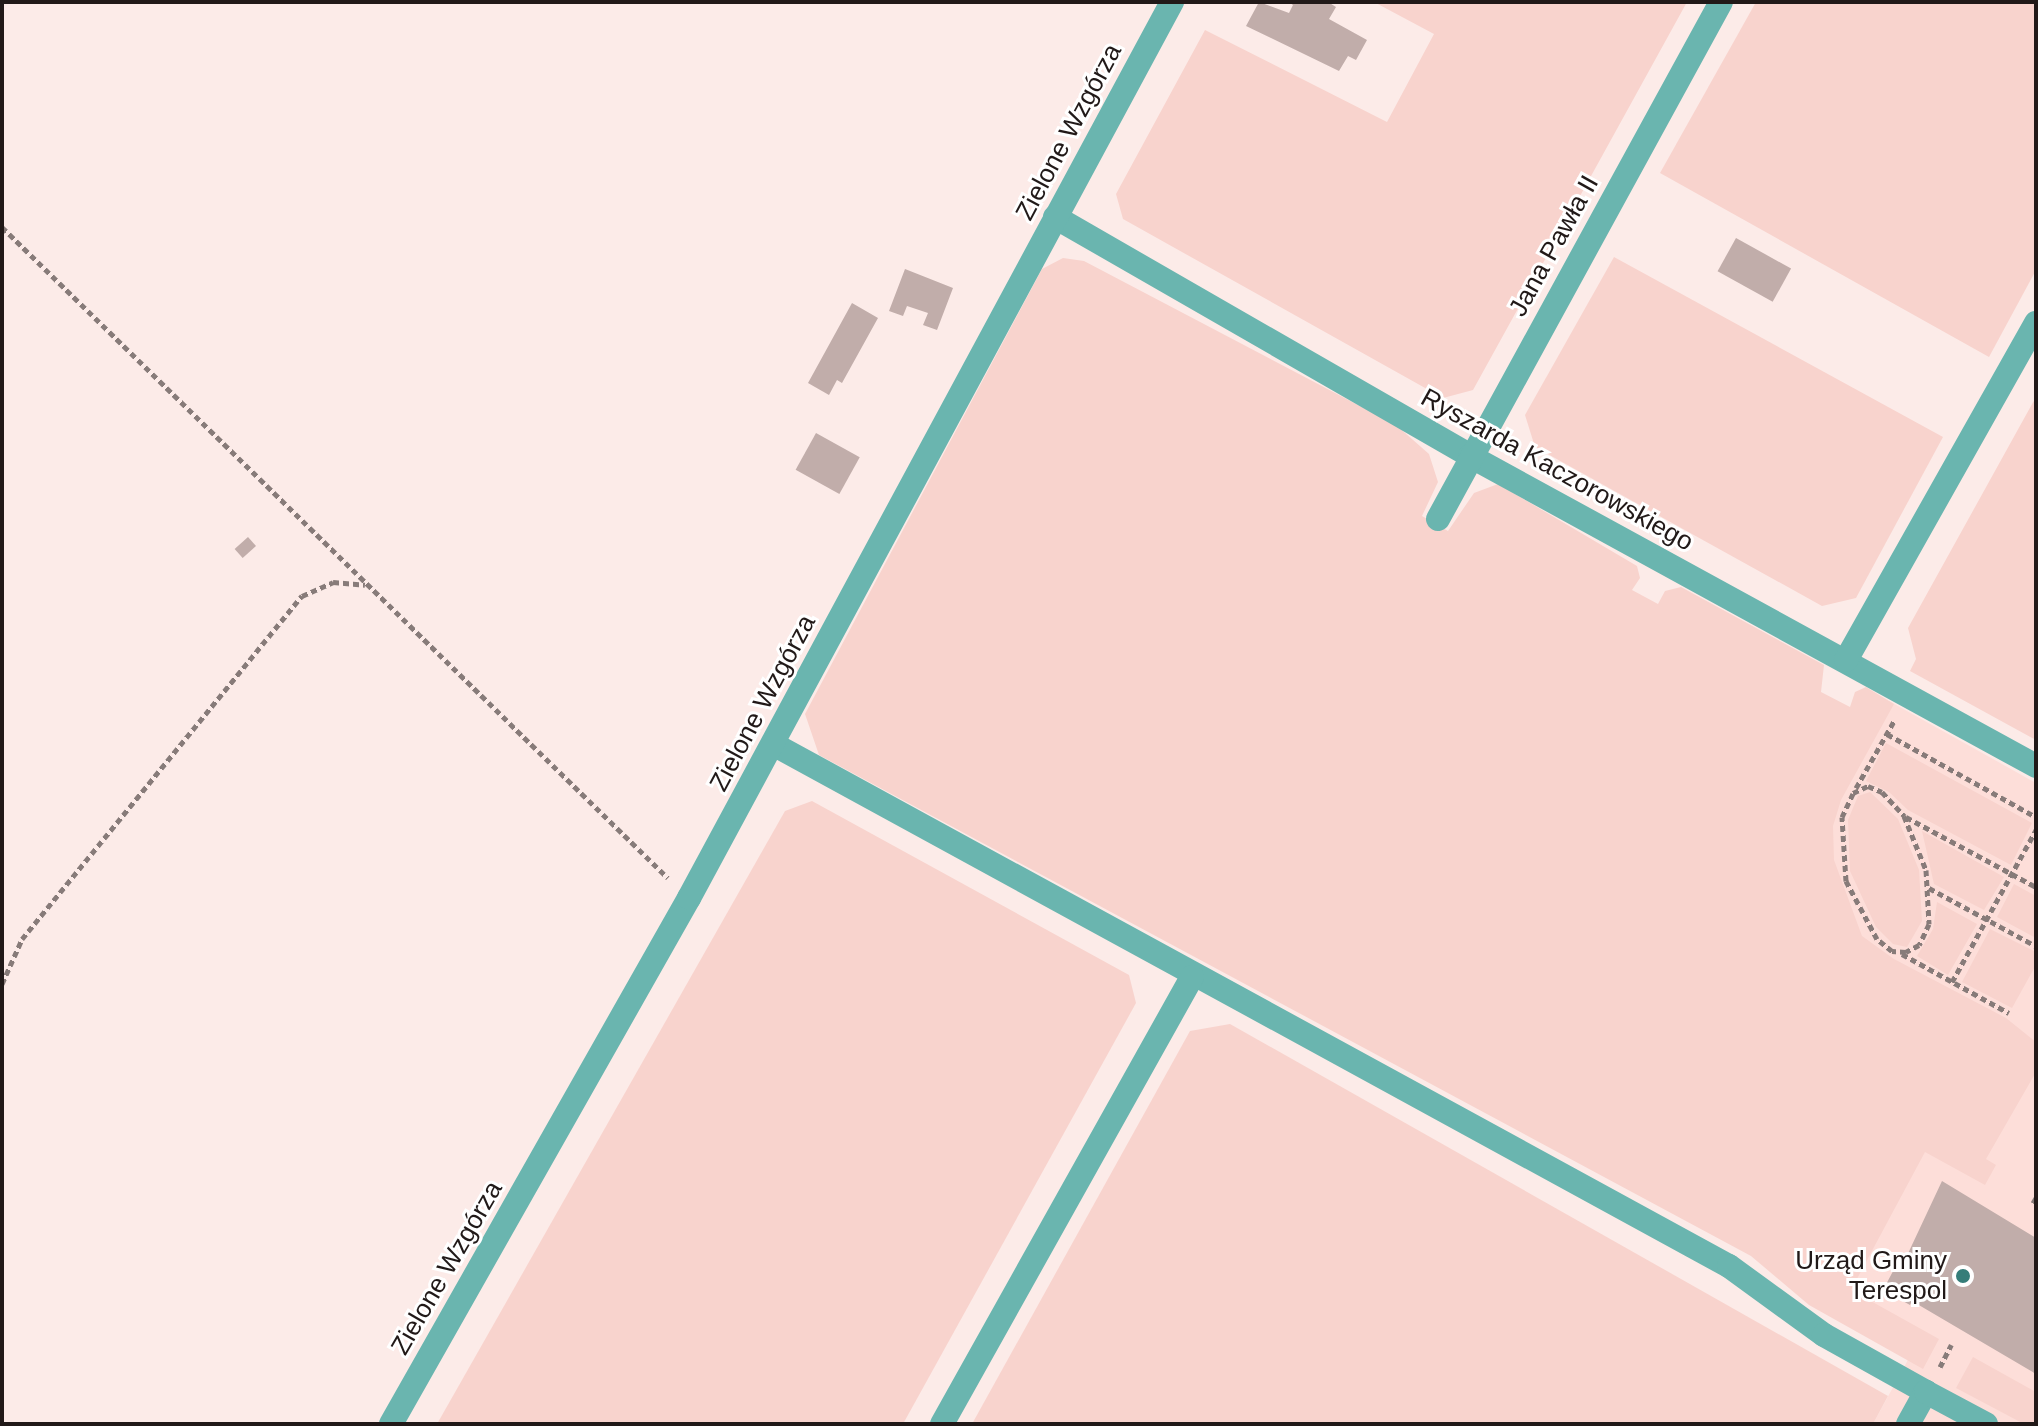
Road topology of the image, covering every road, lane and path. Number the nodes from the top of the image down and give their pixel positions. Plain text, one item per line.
1 (1172, 2) edge
2 (1721, 2) edge
3 (1055, 217) junction
4 (2, 227) edge
5 (2036, 323) edge
6 (1470, 456) junction
7 (1438, 519) dead end
8 (365, 585) junction
9 (1846, 660) junction
10 (773, 744) junction
11 (2036, 766) edge
12 (1853, 793) junction
13 (1904, 816) junction
14 (2036, 817) edge
15 (2036, 830) edge
16 (2012, 874) junction
17 (2036, 887) edge
18 (1929, 888) junction
19 (689, 898) junction
20 (1987, 919) junction
21 (2036, 946) edge
22 (1899, 952) junction
23 (1192, 977) junction
24 (1952, 982) junction
25 (2, 984) edge
26 (2009, 1013) dead end
27 (1926, 1392) junction
28 (391, 1424) edge
29 (942, 1424) edge
30 (1908, 1424) edge
31 (1986, 1424) edge

1 - 3 street, Zielone Wzgórza
2 - 6 street, Jana Pawła II
3 - 6 street, Ryszarda Kaczorowskiego
3 - 10 street, Zielone Wzgórza
4 - 8 path
5 - 9 street
6 - 7 street, Jana Pawła II
6 - 9 street, Ryszarda Kaczorowskiego
8 - 19 path
8 - 25 path
9 - 11 street, Ryszarda Kaczorowskiego
10 - 19 street, Zielone Wzgórza
10 - 23 street
12 - 13 path
12 - 14 path
12 - 22 path
13 - 16 path
13 - 18 path
15 - 16 path
16 - 17 path
16 - 20 path
18 - 20 path
18 - 22 path
19 - 28 street, Zielone Wzgórza
20 - 21 path
20 - 24 path
22 - 24 path
23 - 27 street
23 - 29 street
24 - 26 path
27 - 30 street
27 - 31 street

